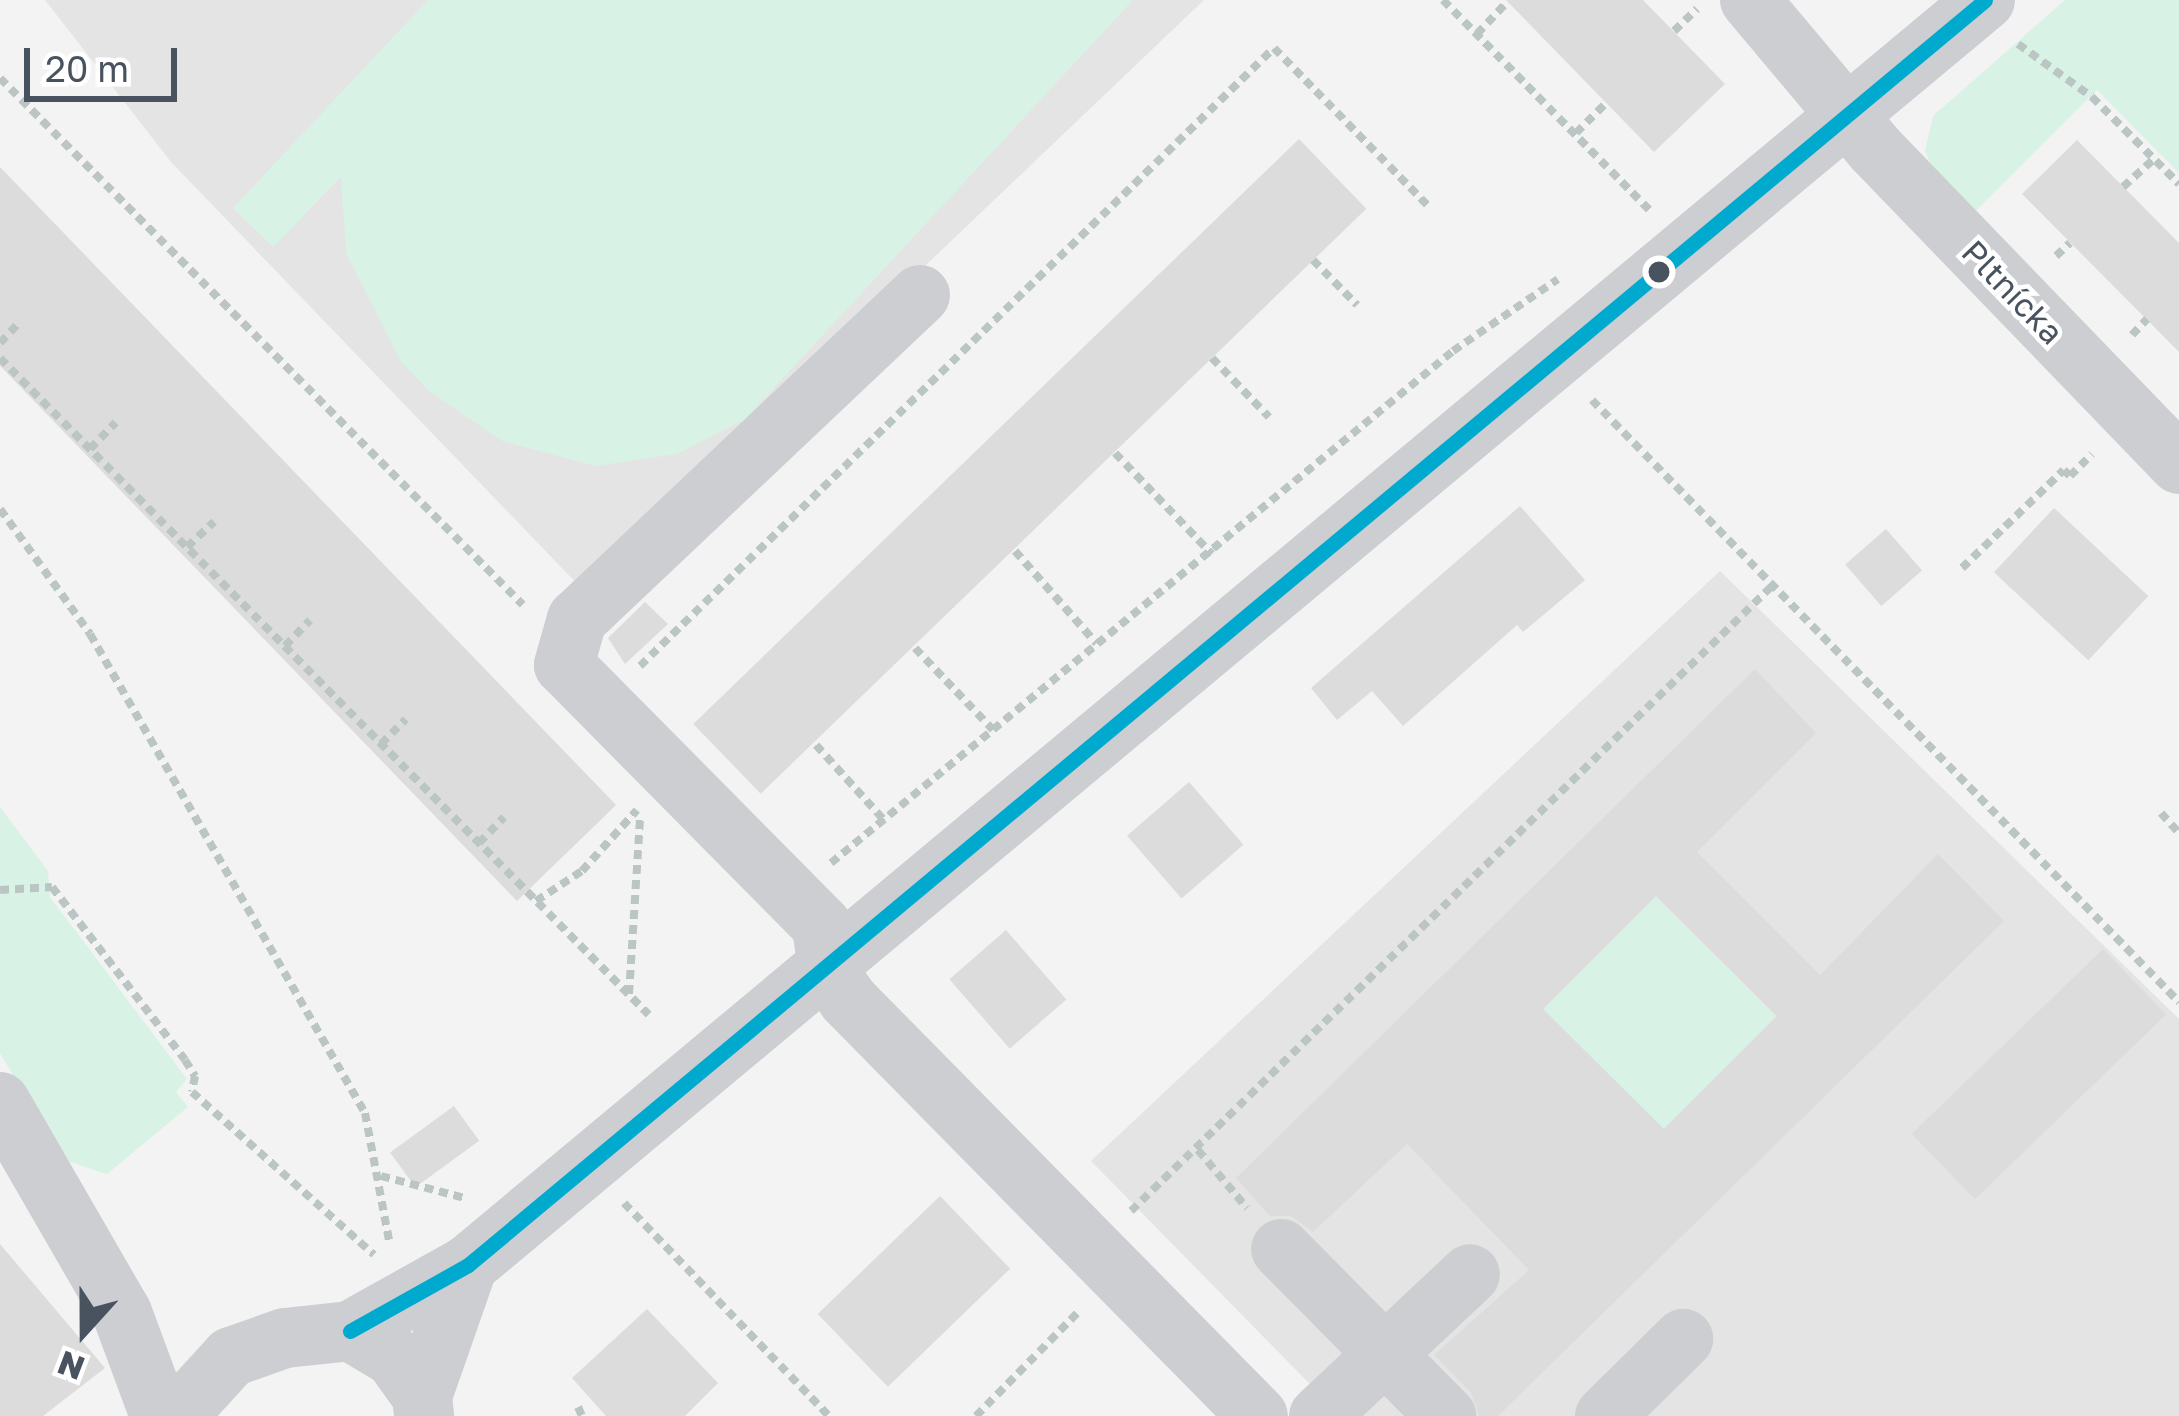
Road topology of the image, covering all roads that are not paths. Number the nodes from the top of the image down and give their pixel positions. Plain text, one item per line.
1 (1750, 0) edge
2 (1994, 17) edge
3 (1848, 119) junction
4 (920, 295) dead end
5 (2179, 464) edge
6 (828, 971) junction
7 (0, 1102) edge
8 (1281, 1249) road end
9 (468, 1264) junction
10 (1470, 1274) dead end
11 (122, 1313) junction
12 (350, 1331) junction
13 (1683, 1339) dead end
14 (1385, 1354) junction
15 (231, 1357) junction
16 (423, 1406) edge
17 (160, 1416) edge
18 (177, 1416) edge
19 (1258, 1416) edge
20 (1319, 1416) edge
21 (1446, 1416) edge
22 (1605, 1416) edge

1 - 3 street, Pltnícka
2 - 3 street
3 - 5 street, Pltnícka
3 - 6 street
4 - 6 street
6 - 9 street
6 - 19 street
7 - 11 street
8 - 14 street
9 - 12 street
9 - 16 street
10 - 14 street
11 - 15 street
11 - 17 street
12 - 15 street
12 - 16 street
13 - 22 street
14 - 20 street
14 - 21 street
15 - 18 street

